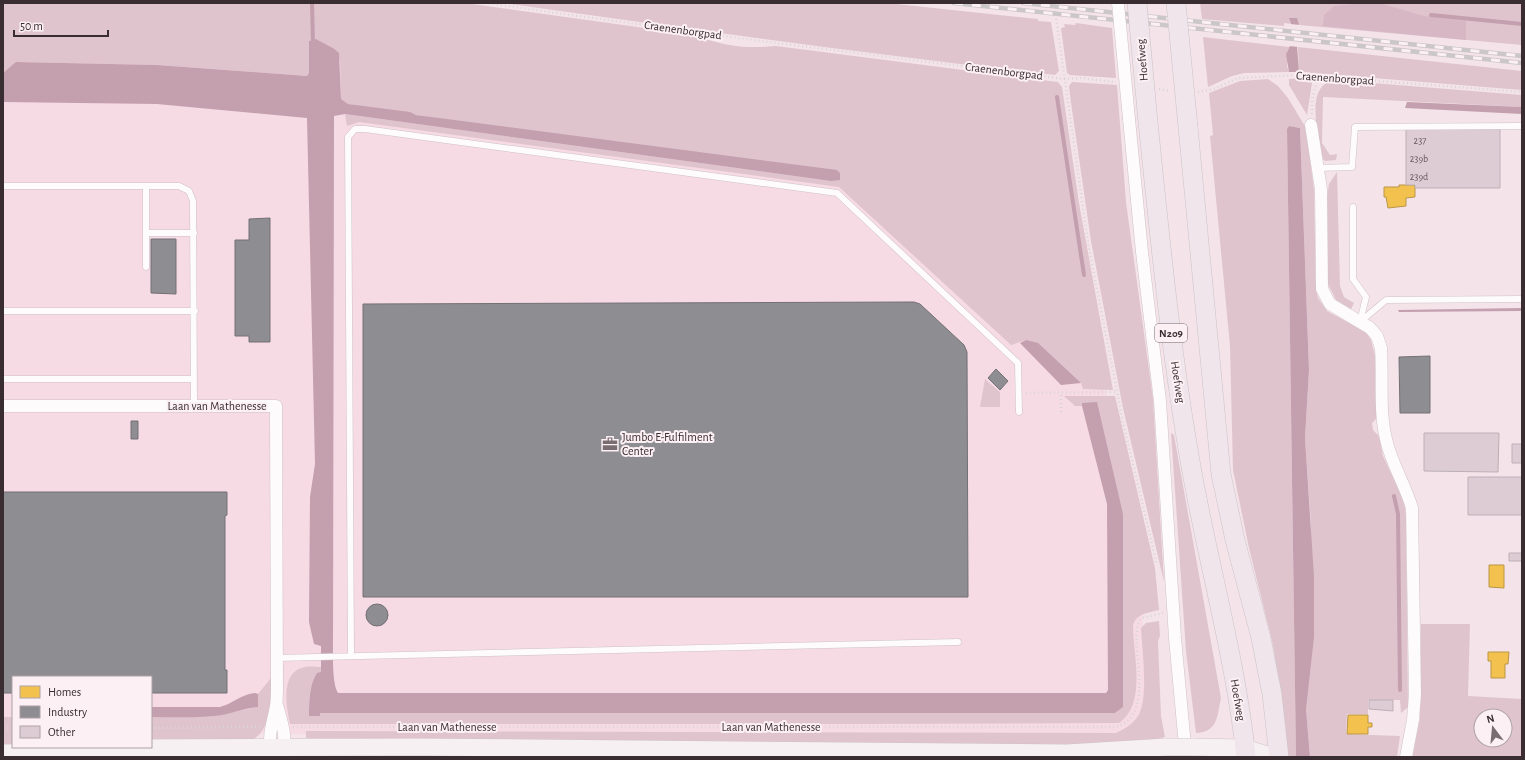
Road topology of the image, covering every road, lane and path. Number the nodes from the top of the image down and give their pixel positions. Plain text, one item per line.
1 (485, 3) edge
2 (1054, 3) edge
3 (1118, 3) edge
4 (1137, 3) edge
5 (1176, 3) edge
6 (1318, 76) junction
7 (1064, 78) junction
8 (1115, 82) dead end
9 (1153, 88) dead end
10 (1176, 92) dead end
11 (1522, 92) edge
12 (1194, 93) dead end
13 (1311, 125) joint
14 (1522, 126) edge
15 (1318, 168) junction
16 (3, 186) edge
17 (146, 186) junction
18 (1353, 207) dead end
19 (146, 233) junction
20 (194, 233) junction
21 (146, 267) dead end
22 (1522, 299) edge
23 (195, 310) junction
24 (3, 311) edge
25 (1360, 322) junction
26 (3, 378) edge
27 (194, 379) junction
28 (1117, 392) junction
29 (1061, 393) junction
30 (1019, 394) junction
31 (3, 406) edge
32 (194, 406) junction
33 (1019, 412) dead end
34 (1061, 412) dead end
35 (1158, 569) dead end
36 (1162, 606) dead end
37 (958, 642) dead end
38 (351, 656) junction
39 (276, 658) junction
40 (276, 705) junction
41 (270, 727) junction
42 (283, 727) junction
43 (152, 728) edge
44 (278, 752) edge
45 (1189, 752) edge
46 (1246, 752) edge
47 (3, 753) edge
48 (1274, 757) edge
49 (1280, 757) edge
50 (1406, 757) edge

1 - 7 path, Craenenborgpad
2 - 7 path
3 - 45 street, Hoefweg, bridge
4 - 46 main road, Hoefweg / N209, bridge
5 - 49 main road, bridge
6 - 11 path, Craenenborgpad
6 - 12 path, Craenenborgpad
6 - 13 path
7 - 8 path, Craenenborgpad
7 - 28 path
9 - 10 path
13 - 15 street
14 - 15 lane
15 - 25 street
16 - 17 lane
17 - 19 lane
17 - 20 lane
18 - 25 lane
19 - 20 lane
19 - 21 lane
20 - 23 lane
22 - 25 lane
23 - 24 lane
23 - 27 lane
25 - 50 street
26 - 27 lane
27 - 32 lane
28 - 29 path
28 - 35 path
29 - 30 path
29 - 34 path
30 - 33 lane
30 - 38 lane
31 - 32 street, Laan van Mathenesse
32 - 39 street, Laan van Mathenesse
36 - 42 path, Laan van Mathenesse
37 - 38 lane
38 - 39 lane
39 - 40 street, Laan van Mathenesse
40 - 41 street, Laan van Mathenesse
40 - 42 street, Laan van Mathenesse
41 - 43 path
41 - 44 street, Laan van Mathenesse
42 - 44 street, Laan van Mathenesse
44 - 45 street, Laan van Mathenesse, bridge
44 - 47 street, Laan van Mathenesse
45 - 46 street, Laan van Mathenesse
46 - 48 street, Laan van Mathenesse

